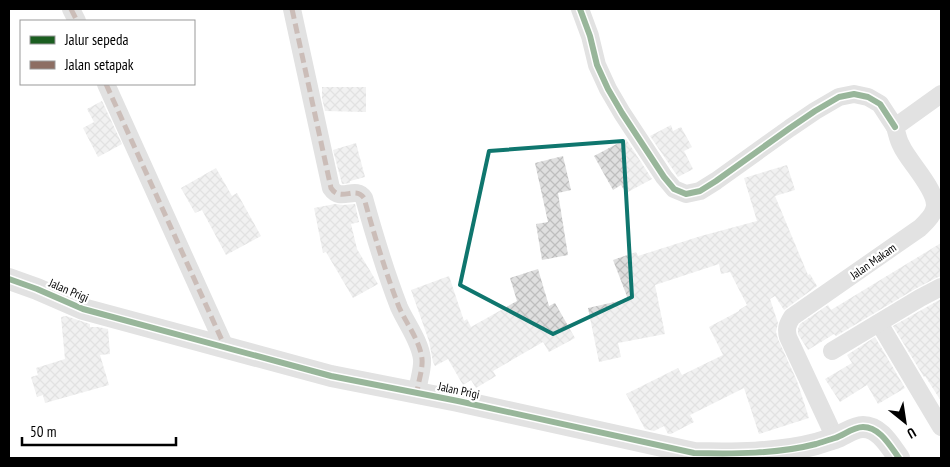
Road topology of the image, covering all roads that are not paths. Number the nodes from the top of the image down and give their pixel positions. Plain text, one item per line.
1 (292, 9) edge
2 (580, 9) edge
3 (106, 85) edge
4 (941, 94) edge
5 (895, 127) junction
6 (9, 279) edge
7 (941, 287) edge
8 (879, 323) junction
9 (225, 348) junction
10 (832, 351) dead end
11 (417, 393) junction
12 (941, 427) edge
13 (835, 438) junction
14 (899, 458) edge

1 - 11 street
2 - 5 street
3 - 9 street
4 - 5 street
5 - 13 street, Jalan Makam
6 - 9 street, Jalan Prigi
7 - 8 street
8 - 10 street
8 - 12 street
9 - 11 street, Jalan Prigi
11 - 13 street, Jalan Prigi
13 - 14 street, Jalan Prigi

